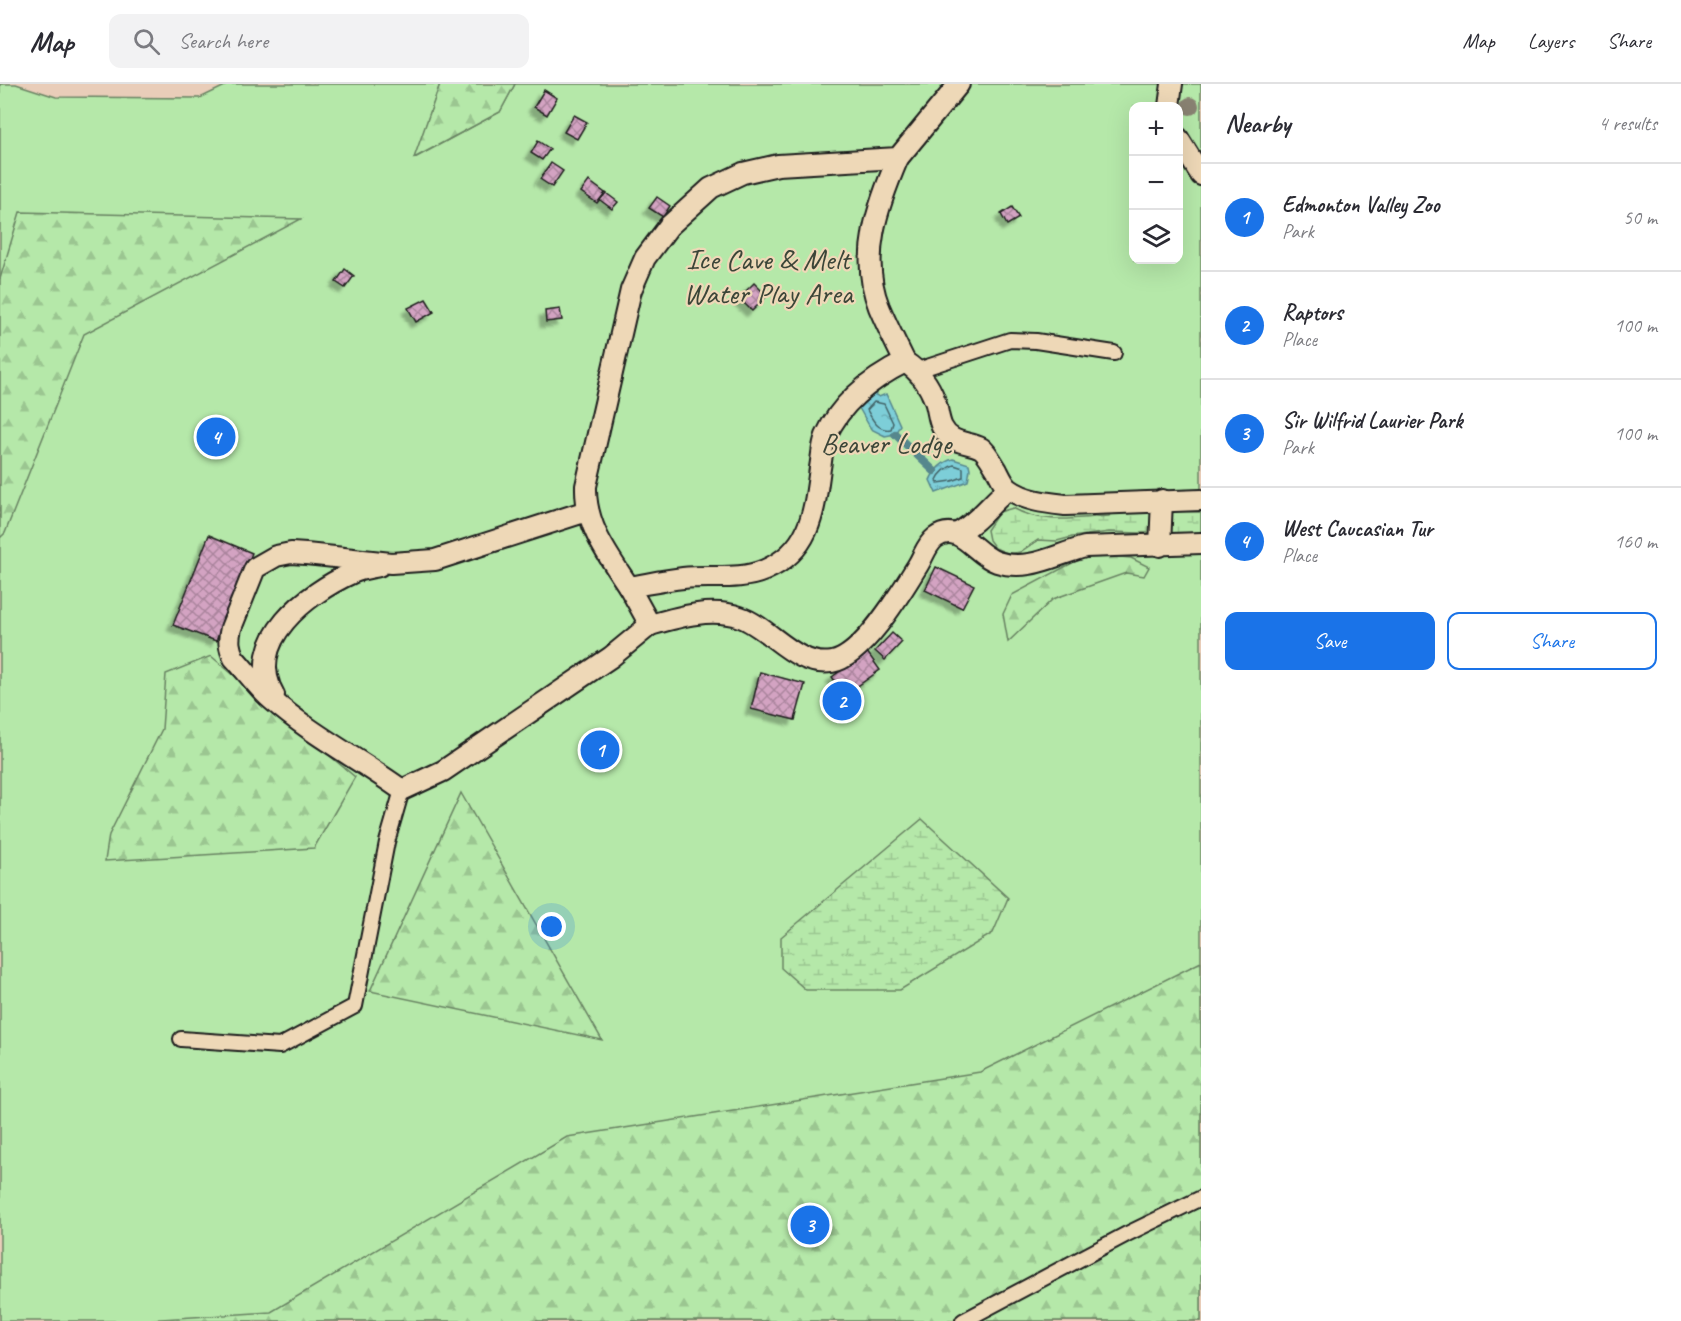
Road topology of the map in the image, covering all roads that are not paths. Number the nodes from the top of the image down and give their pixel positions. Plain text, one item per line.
1 (959, 84) edge
2 (1172, 84) edge
3 (1170, 102) edge
4 (1183, 145) edge
5 (898, 158) junction
6 (1201, 175) edge
7 (1114, 353) dead end
8 (911, 366) junction
9 (1008, 489) junction
10 (1162, 500) junction
11 (1201, 500) edge
12 (587, 510) junction
13 (958, 533) junction
14 (1201, 543) edge
15 (1160, 546) junction
16 (391, 563) junction
17 (629, 587) junction
18 (650, 624) junction
19 (282, 708) junction
20 (402, 790) junction
21 (181, 1039) dead end
22 (1201, 1198) edge
23 (963, 1321) edge

1 - 5 street
2 - 3 street
4 - 6 street
5 - 8 street
5 - 12 street
7 - 8 lane
8 - 9 street
8 - 17 street
9 - 10 street
9 - 13 street
10 - 11 street
10 - 15 street
12 - 16 street
12 - 17 street
13 - 15 street
13 - 18 street
14 - 15 street
16 - 19 street
16 - 19 street
17 - 18 street
18 - 20 street
19 - 20 street
20 - 21 lane
22 - 23 lane

